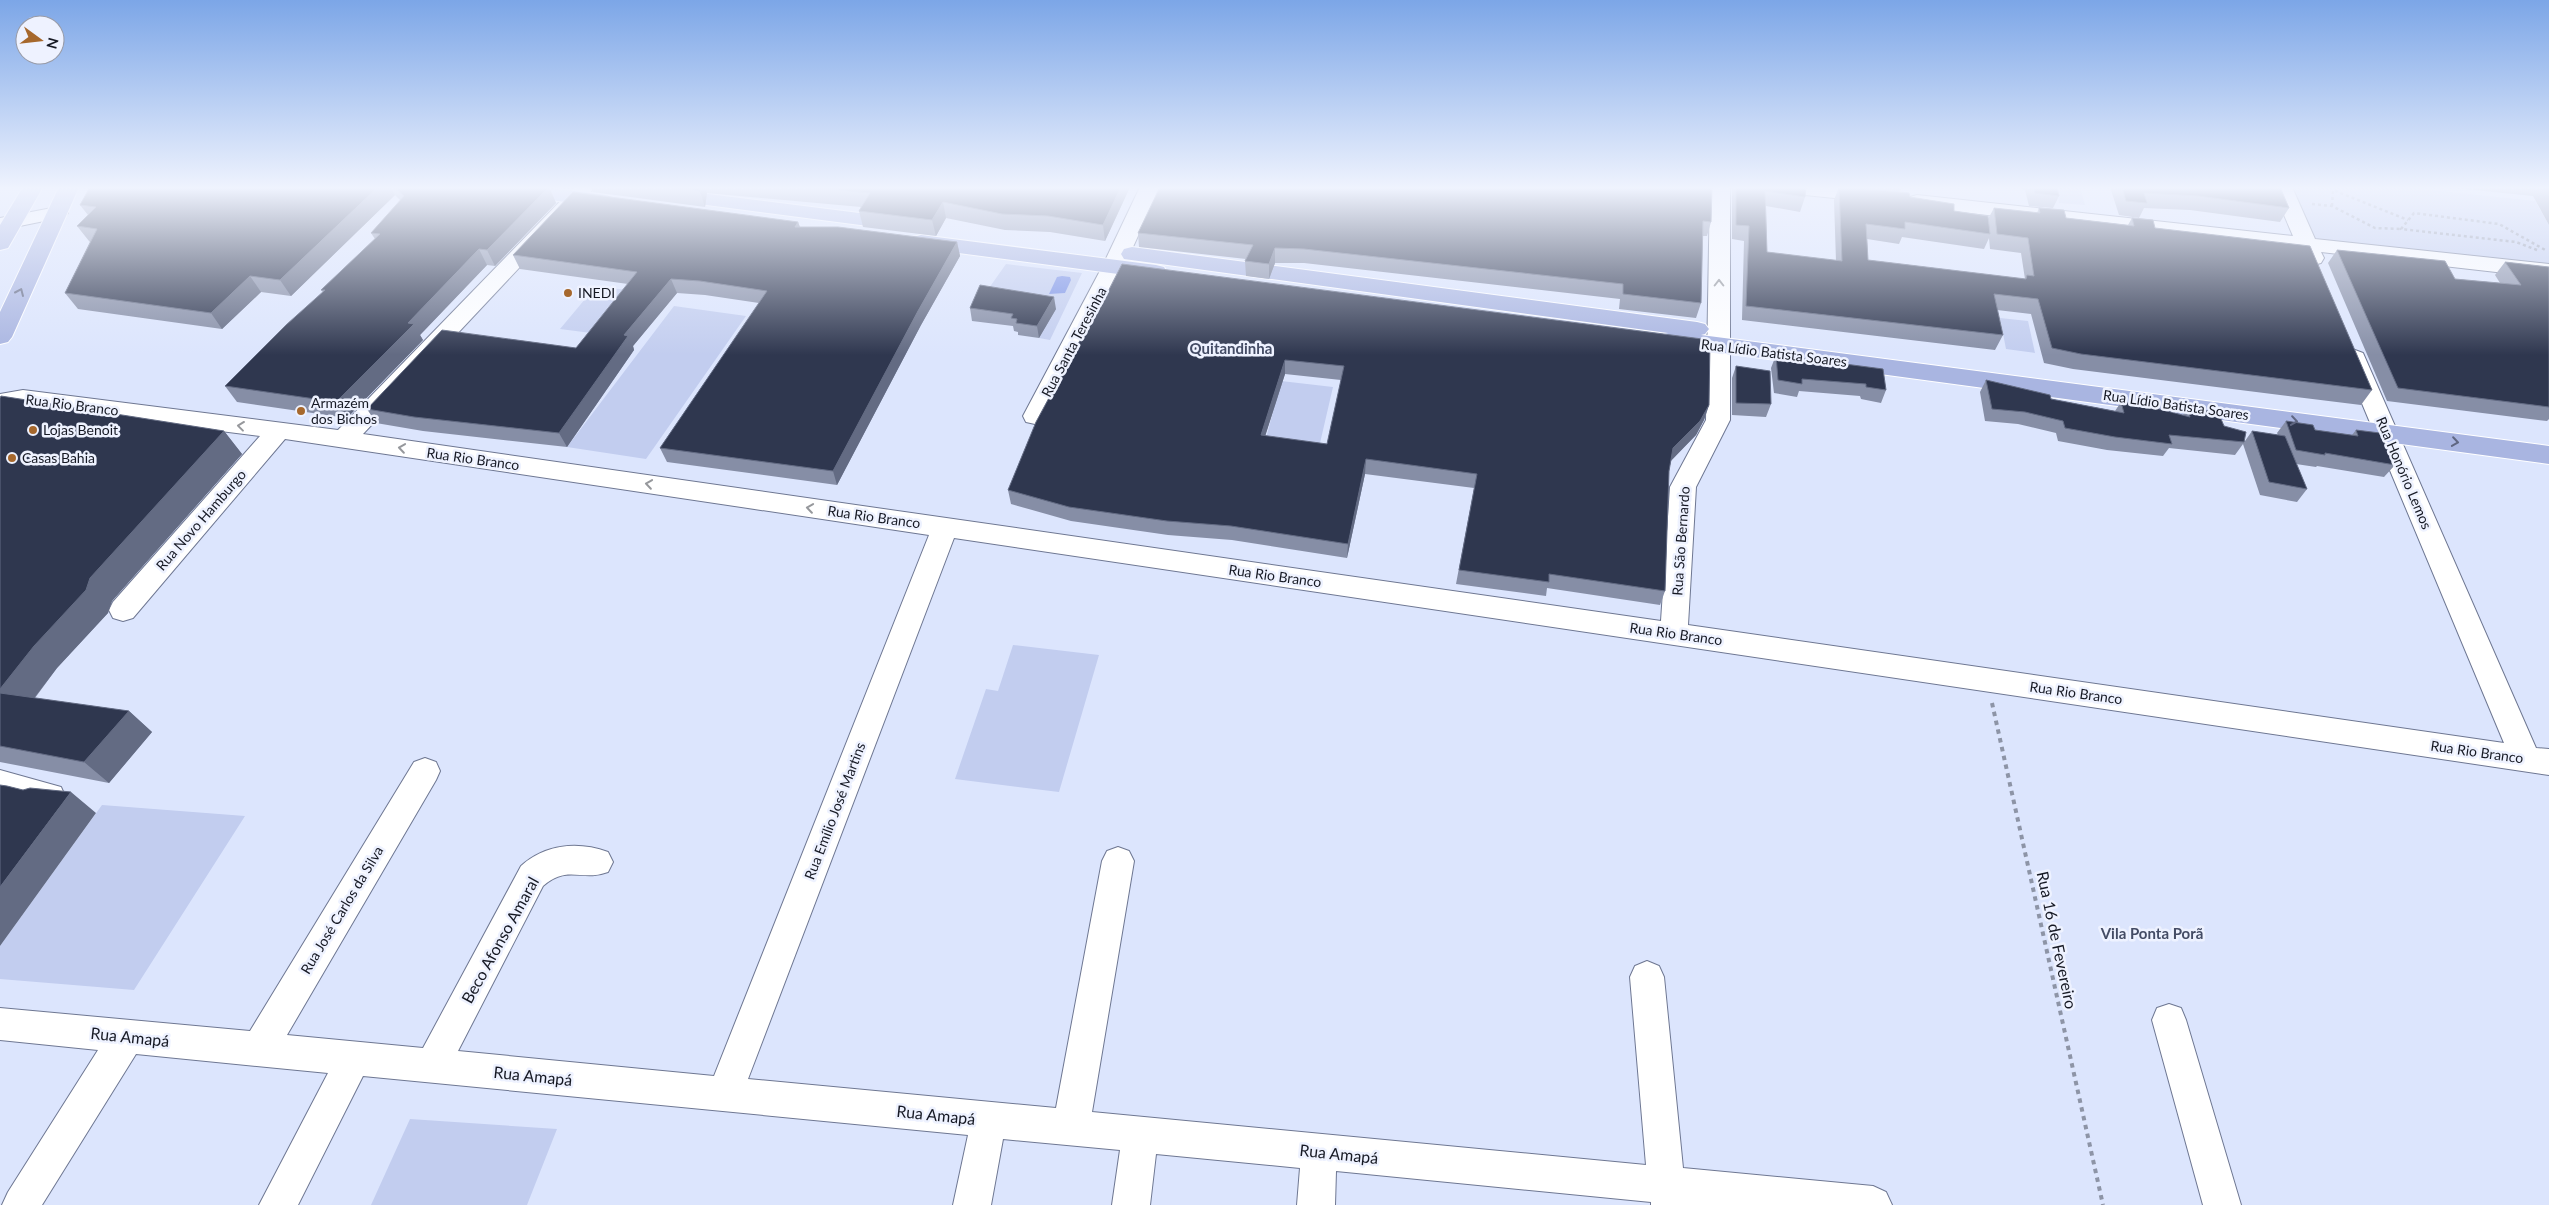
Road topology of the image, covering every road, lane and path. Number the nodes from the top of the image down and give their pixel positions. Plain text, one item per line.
1 (43, 243) edge
2 (531, 243) edge
3 (987, 243) edge
4 (1125, 243) edge
5 (1719, 243) edge
6 (2294, 243) edge
7 (2520, 243) edge
8 (2532, 243) edge
9 (2307, 245) junction
10 (2549, 253) edge
11 (1117, 260) junction
12 (2549, 271) edge
13 (2322, 281) edge
14 (2345, 335) edge
15 (0, 337) edge
16 (1718, 338) junction
17 (0, 402) edge
18 (1035, 416) dead end
19 (2383, 424) junction
20 (279, 430) junction
21 (2549, 437) edge
22 (343, 440) junction
23 (2549, 455) edge
24 (945, 528) junction
25 (123, 610) dead end
26 (1674, 634) junction
27 (1987, 680) junction
28 (2537, 761) edge
29 (425, 771) dead end
30 (0, 783) edge
31 (50, 796) edge
32 (1118, 861) dead end
33 (597, 862) dead end
34 (1647, 977) dead end
35 (2169, 1020) dead end
36 (0, 1024) edge
37 (127, 1036) junction
38 (259, 1049) junction
39 (354, 1058) junction
40 (432, 1066) junction
41 (724, 1094) junction
42 (989, 1120) junction
43 (1071, 1128) junction
44 (1140, 1134) junction
45 (1319, 1152) junction
46 (1669, 1195) edge
47 (21, 1205) edge
48 (278, 1205) edge
49 (972, 1205) edge
50 (1131, 1205) edge
51 (1316, 1205) edge
52 (1873, 1205) edge
53 (2103, 1205) edge
54 (2222, 1205) edge

15 -> 1 main road
2 - 22 street
3 - 11 main road, Rua Lídio Batista Soares
4 - 11 street, Rua Santa Teresinha
16 -> 5 street, Rua São Bernardo
6 - 9 street
7 - 10 path
8 - 10 path
9 - 12 street
9 - 13 street
11 - 16 main road, Rua Lídio Batista Soares
11 - 18 street, Rua Santa Teresinha
14 - 19 street, Rua Honório Lemos
16 - 19 main road, Rua Lídio Batista Soares
16 - 26 street, Rua São Bernardo
20 -> 17 street, Rua Rio Branco
19 - 21 main road, Rua Lídio Batista Soares
19 -> 23 main road, Rua Lídio Batista Soares
19 - 28 street, Rua Honório Lemos
20 - 22 street, Rua Rio Branco
20 - 25 street, Rua Novo Hamburgo
24 -> 22 street, Rua Rio Branco
24 - 26 street, Rua Rio Branco
24 - 41 street, Rua Emílio José Martins
26 - 27 street, Rua Rio Branco
27 - 28 street, Rua Rio Branco
27 - 53 path, Rua 16 de Fevereiro
29 - 38 street, Rua José Carlos da Silva
30 - 31 street
32 - 43 street
33 - 40 street, Beco Afonso Amaral
34 - 46 street
35 - 54 street
36 - 37 street, Rua Amapá
37 - 38 street, Rua Amapá
37 - 47 street
38 - 39 street, Rua Amapá
39 - 40 street, Rua Amapá
39 - 48 street
40 - 41 street, Rua Amapá
41 - 42 street, Rua Amapá
42 - 43 street, Rua Amapá
42 - 49 street
43 - 44 street, Rua Amapá
44 - 45 street, Rua Amapá
44 - 50 street
45 - 46 street, Rua Amapá
45 - 51 street
46 - 52 street, Rua Amapá

